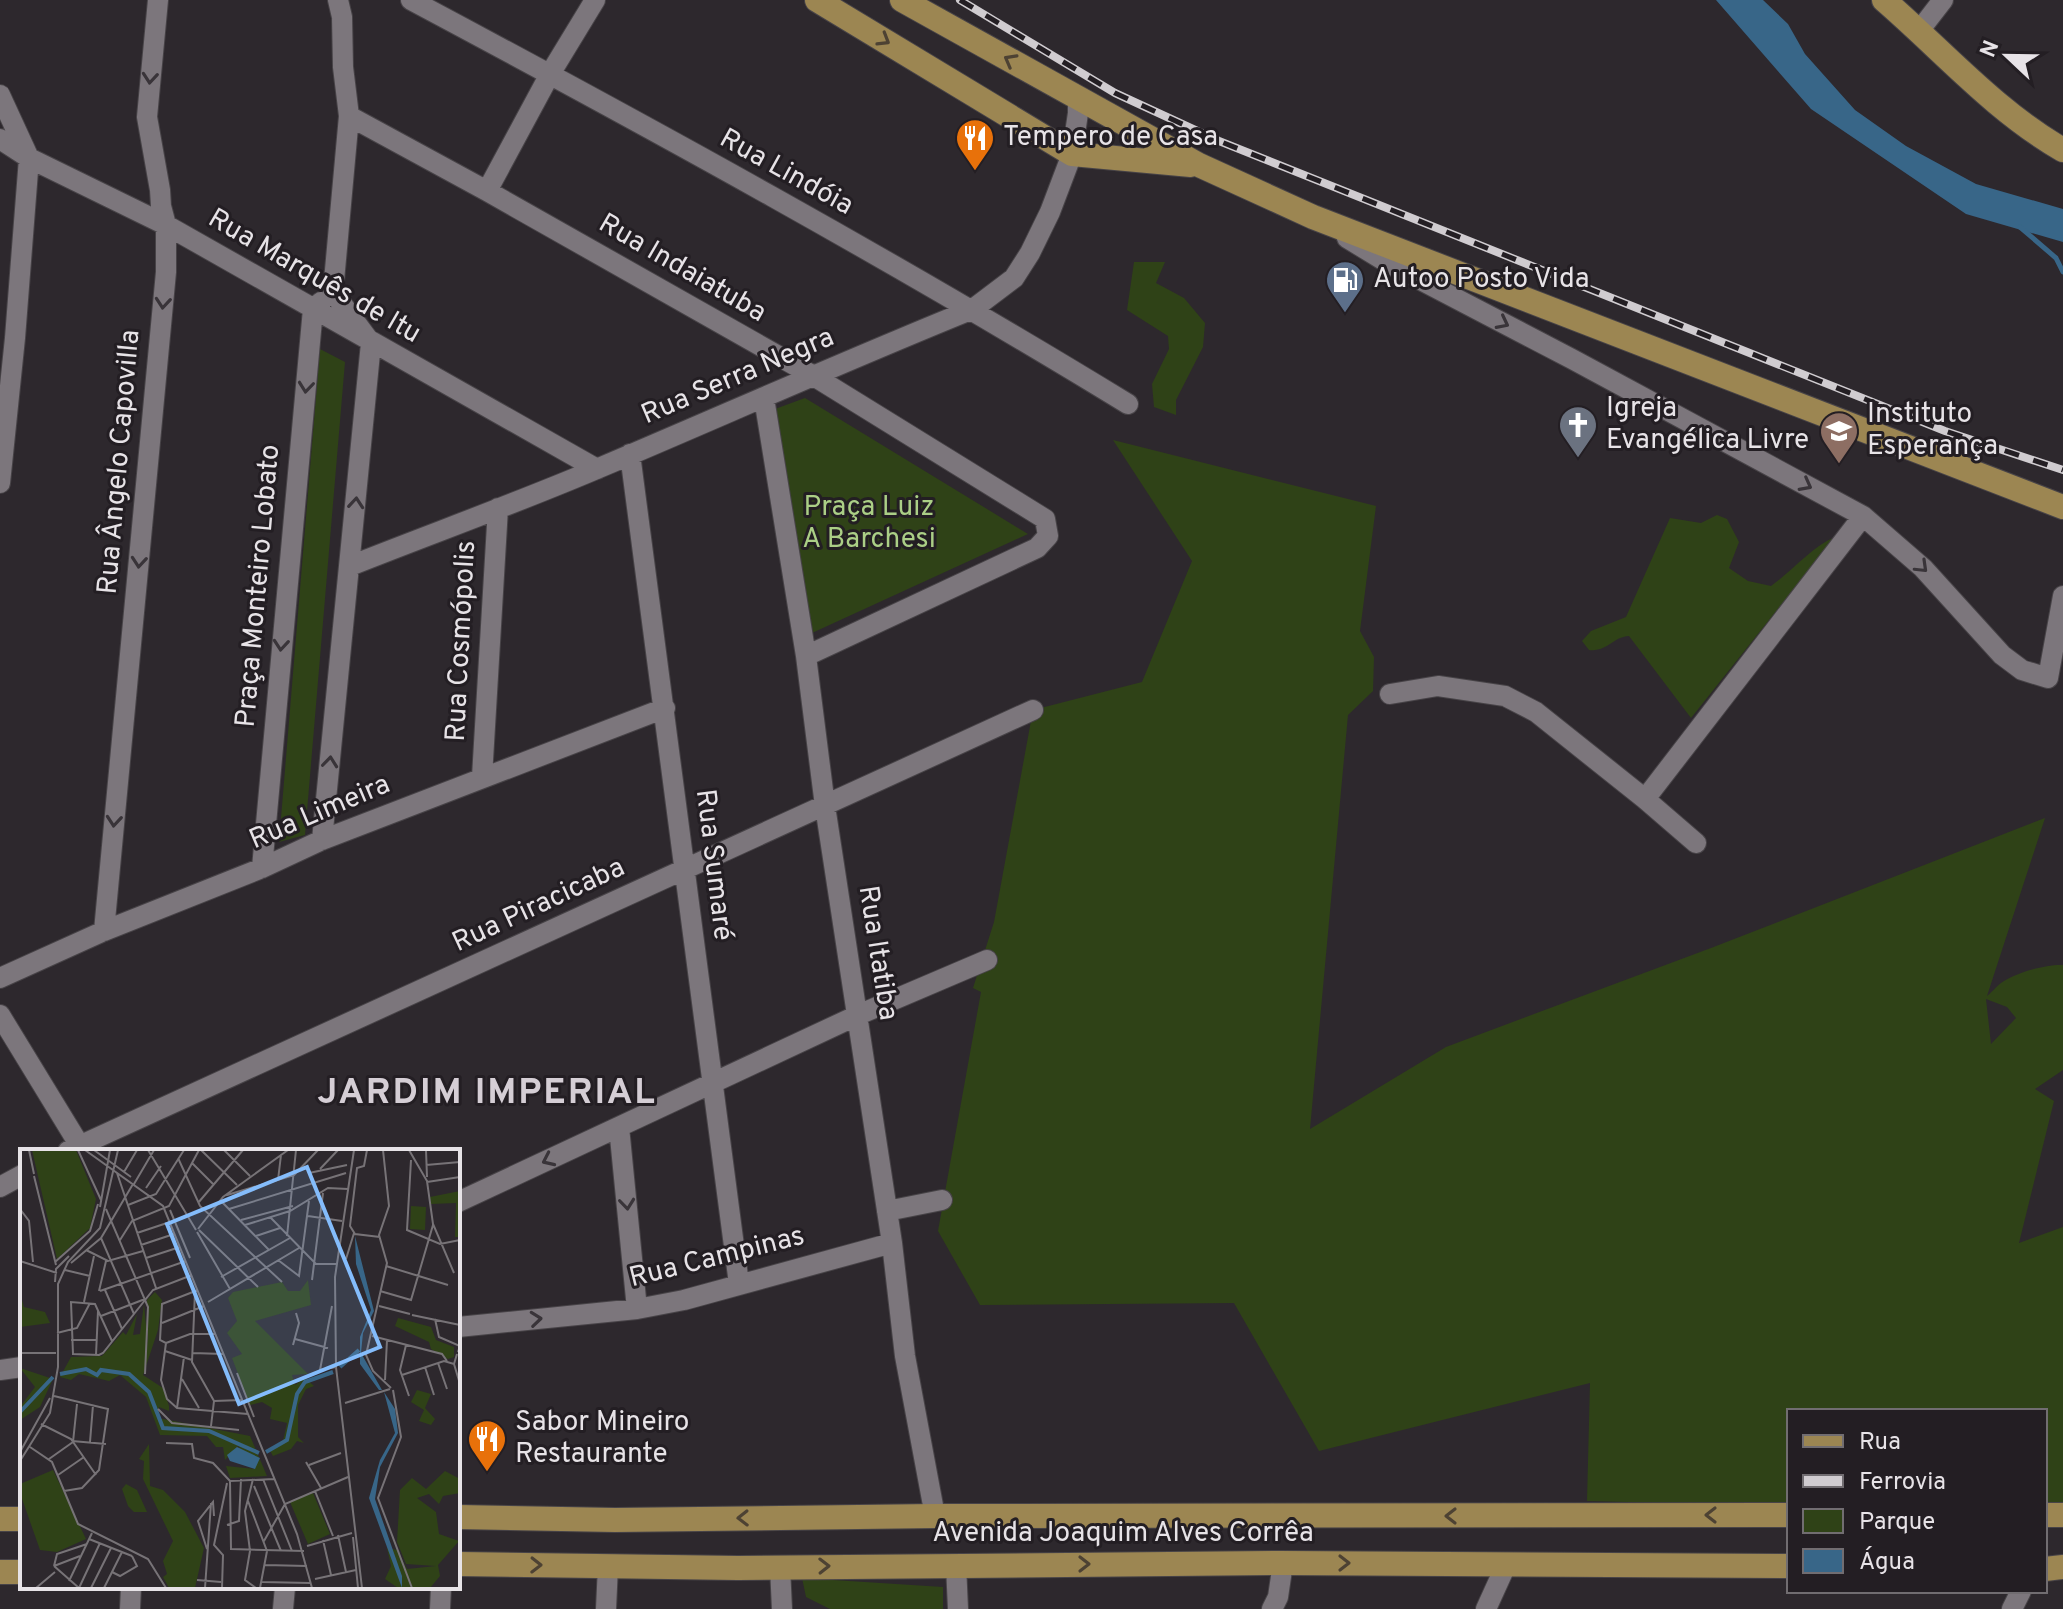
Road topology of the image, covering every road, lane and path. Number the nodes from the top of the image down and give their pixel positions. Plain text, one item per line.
1 (158, 0) edge
2 (338, 0) edge
3 (411, 0) edge
4 (595, 0) edge
5 (817, 0) edge
6 (902, 0) edge
7 (1884, 0) edge
8 (1943, 0) edge
9 (1919, 31) junction
10 (550, 74) junction
11 (0, 95) edge
12 (1078, 98) junction
13 (349, 116) junction
14 (0, 139) edge
15 (2063, 150) edge
16 (1072, 154) junction
17 (29, 158) junction
18 (1199, 165) junction
19 (487, 191) junction
20 (1313, 217) junction
21 (166, 225) junction
22 (333, 292) junction
23 (313, 309) junction
24 (973, 309) junction
25 (8, 333) edge
26 (371, 343) junction
27 (812, 375) junction
28 (764, 398) junction
29 (1128, 404) dead end
30 (630, 454) junction
31 (597, 469) junction
32 (0, 483) edge
33 (2063, 507) edge
34 (498, 508) junction
35 (1863, 516) junction
36 (350, 566) junction
37 (2063, 596) edge
38 (806, 656) junction
39 (1390, 694) dead end
40 (665, 708) junction
41 (1033, 710) dead end
42 (482, 777) junction
43 (1645, 799) junction
44 (825, 806) junction
45 (322, 840) junction
46 (1696, 843) dead end
47 (262, 868) junction
48 (685, 871) junction
49 (104, 931) junction
50 (987, 960) dead end
51 (0, 978) edge
52 (0, 1015) edge
53 (858, 1015) junction
54 (713, 1083) junction
55 (619, 1127) junction
56 (77, 1149) edge
57 (20, 1176) edge
58 (0, 1187) edge
59 (942, 1200) dead end
60 (460, 1201) edge
61 (887, 1211) junction
62 (892, 1243) junction
63 (739, 1284) junction
64 (637, 1309) junction
65 (460, 1327) edge
66 (20, 1367) edge
67 (0, 1370) edge
68 (1787, 1515) edge
69 (935, 1516) junction
70 (460, 1517) edge
71 (1283, 1563) junction
72 (460, 1564) edge
73 (956, 1565) junction
74 (1506, 1565) junction
75 (608, 1566) junction
76 (1787, 1566) edge
77 (780, 1567) junction
78 (131, 1589) edge
79 (285, 1589) edge
80 (441, 1589) edge
81 (785, 1608) edge
82 (130, 1609) edge
83 (283, 1609) edge
84 (440, 1609) edge
85 (606, 1609) edge
86 (958, 1609) edge
87 (1272, 1609) edge
88 (1486, 1609) edge

1 -> 21 street, Rua Ângelo Capovilla
2 - 13 street
3 - 10 street, Rua Lindóia
4 - 10 street
5 -> 16 main road
12 -> 6 main road
7 - 9 main road
8 - 9 street
9 - 15 main road
10 - 19 street
10 - 24 street, Rua Lindóia
11 - 17 street
12 - 16 street, Rua Serra Negra
12 - 18 main road
13 - 19 street, Rua Indaiatuba
13 - 22 street
14 - 17 street, Rua Marquês de Itu
16 - 18 main road
16 - 24 street, Rua Serra Negra
17 - 21 street, Rua Marquês de Itu
17 - 25 street
18 - 20 main road
19 - 27 street, Rua Indaiatuba
20 - 33 main road
20 -> 35 street
21 - 23 street, Rua Marquês de Itu
21 -> 49 street, Rua Ângelo Capovilla
22 - 23 street
22 - 26 street
23 - 26 street, Rua Marquês de Itu
23 -> 47 street, Praça Monteiro Lobato
24 - 27 street, Rua Serra Negra
24 - 29 street, Rua Lindóia
25 - 32 street
26 - 31 street, Rua Marquês de Itu
36 -> 26 street
27 - 28 street, Rua Serra Negra
27 - 38 street, Rua Indaiatuba
28 - 30 street, Rua Serra Negra
28 - 38 street, Rua Itatiba
30 - 31 street, Rua Serra Negra
30 - 40 street, Rua Sumaré
31 - 34 street, Rua Serra Negra
34 - 36 street, Rua Serra Negra
34 - 42 street, Rua Cosmópolis
35 -> 37 street
35 - 43 street
45 -> 36 street
38 - 44 street, Rua Itatiba
39 - 43 street
40 - 42 street, Rua Limeira
40 - 48 street, Rua Sumaré
41 - 44 street, Rua Piracicaba
42 - 45 street, Rua Limeira
43 - 46 street
44 - 48 street, Rua Piracicaba
44 - 53 street, Rua Itatiba
45 - 47 street, Rua Limeira
47 - 49 street, Rua Limeira
48 - 54 street, Rua Sumaré
48 - 56 street, Rua Piracicaba
49 - 51 street, Rua Limeira
50 - 53 street
52 - 56 street
53 - 54 street
53 - 61 street, Rua Itatiba
54 - 55 street
54 - 63 street, Rua Sumaré
55 -> 60 street
55 -> 64 street
57 - 58 street
59 - 61 street
61 - 62 street, Rua Itatiba
62 - 63 street, Rua Campinas
62 - 69 street, Rua Itatiba
63 - 64 street, Rua Campinas
65 -> 64 street, Rua Campinas
66 - 67 street
68 -> 69 main road, Avenida Joaquim Alves Corrêa
69 -> 70 main road, Avenida Joaquim Alves Corrêa
73 -> 71 main road, Avenida Joaquim Alves Corrêa
71 -> 74 main road, Avenida Joaquim Alves Corrêa
71 - 87 street
72 -> 75 main road, Avenida Joaquim Alves Corrêa
77 -> 73 main road, Avenida Joaquim Alves Corrêa
73 - 86 street
74 - 76 main road, Avenida Joaquim Alves Corrêa
74 - 88 street
75 - 77 main road, Avenida Joaquim Alves Corrêa
75 - 85 street
77 - 81 street
78 - 82 street
79 - 83 street
80 - 84 street

